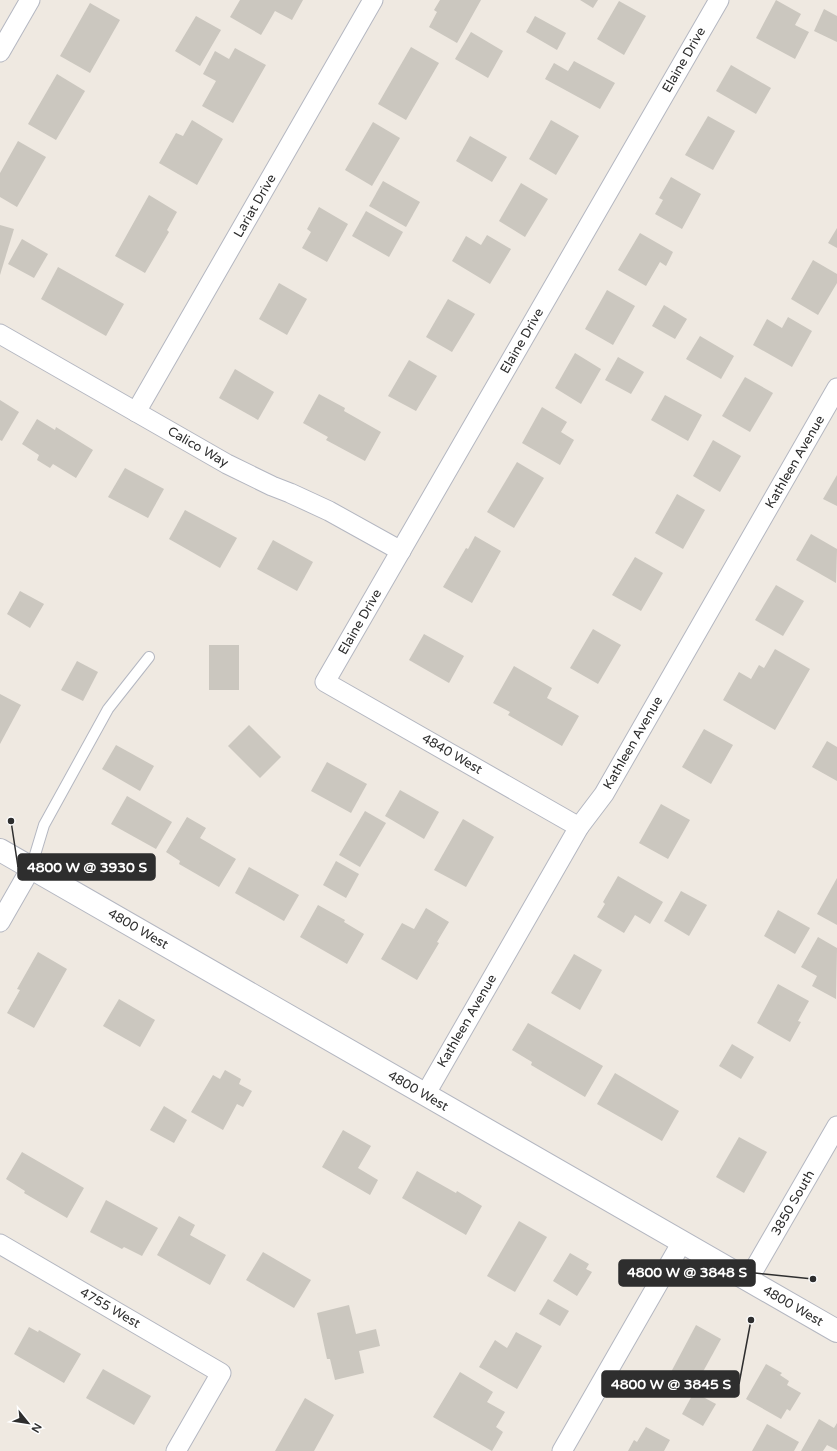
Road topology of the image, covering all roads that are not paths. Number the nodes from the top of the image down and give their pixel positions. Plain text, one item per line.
1 (30, 0) edge
2 (373, 0) edge
3 (718, 0) edge
4 (0, 52) edge
5 (0, 334) edge
6 (837, 388) edge
7 (136, 412) junction
8 (401, 551) junction
9 (150, 657) dead end
10 (325, 682) joint
11 (579, 826) junction
12 (0, 850) edge
13 (31, 868) junction
14 (0, 922) edge
15 (425, 1095) junction
16 (837, 1126) edge
17 (682, 1242) junction
18 (0, 1244) edge
19 (748, 1280) junction
20 (837, 1331) edge
21 (176, 1451) edge
22 (562, 1451) edge

1 - 4 street
2 - 7 street, Lariat Drive
3 - 8 street, Elaine Drive
5 - 7 street, Calico Way
6 - 11 street, Kathleen Avenue
7 - 8 street, Calico Way
8 - 10 street, Elaine Drive
9 - 13 lane
10 - 11 street, 4840 West
11 - 15 street, Kathleen Avenue
12 - 13 main road, 4800 West
13 - 14 street
13 - 15 main road, 4800 West
15 - 17 main road, 4800 West
16 - 19 street, 3850 South
17 - 19 main road, 4800 West
17 - 22 street
18 - 21 street, 4755 West
19 - 20 main road, 4800 West

